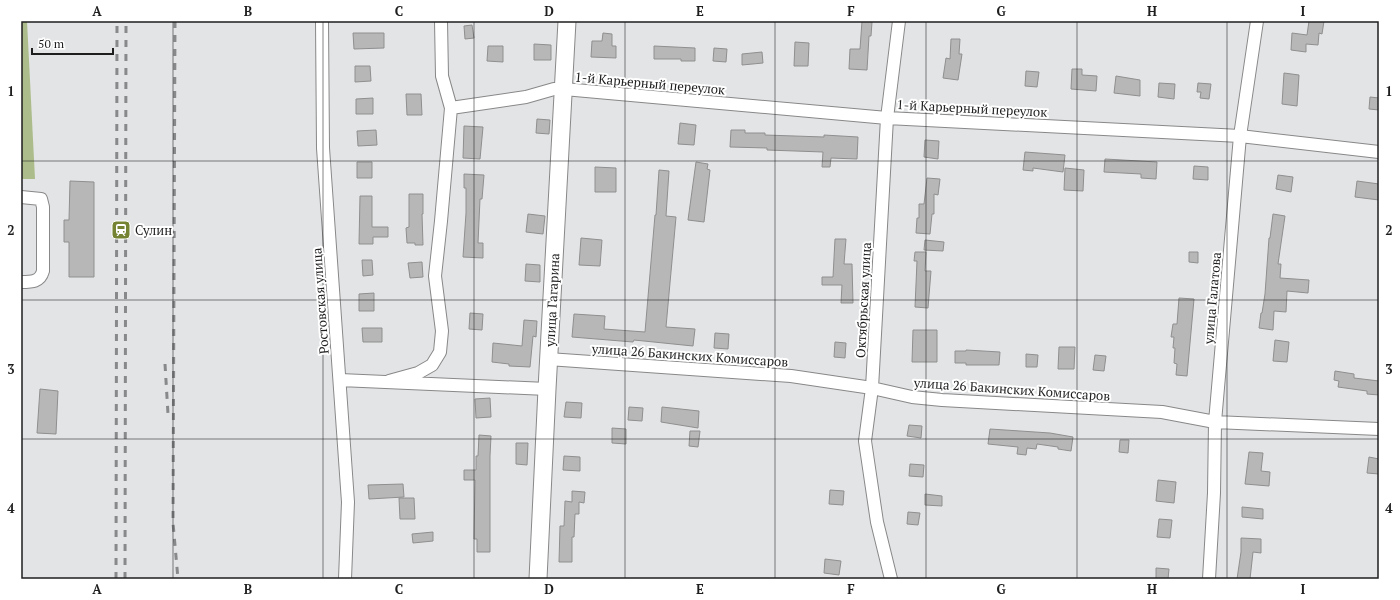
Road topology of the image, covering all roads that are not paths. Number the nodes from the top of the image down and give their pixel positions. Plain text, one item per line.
1 (322, 21) edge
2 (441, 21) edge
3 (567, 21) edge
4 (899, 21) edge
5 (1257, 21) edge
6 (564, 89) junction
7 (451, 108) junction
8 (887, 118) junction
9 (1240, 136) junction
10 (1379, 152) edge
11 (21, 196) edge
12 (21, 282) edge
13 (548, 359) junction
14 (340, 380) junction
15 (390, 381) junction
16 (547, 388) junction
17 (872, 388) junction
18 (1215, 422) junction
19 (1379, 429) edge
20 (345, 579) edge
21 (538, 579) edge
22 (891, 579) edge
23 (1209, 579) edge

1 - 14 street, Ростовская улица
2 - 7 street
3 - 6 main road, улица Гагарина
4 - 8 street, Октябрьская улица
5 - 9 street, улица Галатова
6 - 7 street, 1-й Карьерный переулок
6 - 8 street, 1-й Карьерный переулок
6 - 13 main road, улица Гагарина
7 - 15 street
8 - 9 street, 1-й Карьерный переулок
8 - 17 street, Октябрьская улица
9 - 10 street, 1-й Карьерный переулок
9 - 18 street, улица Галатова
11 - 12 street
13 - 16 main road, улица Гагарина
13 - 17 street, улица 26 Бакинских Комиссаров
14 - 15 street
14 - 20 street, Ростовская улица
15 - 16 street
16 - 21 main road, улица Гагарина
17 - 18 street, улица 26 Бакинских Комиссаров
17 - 22 street, Октябрьская улица
18 - 19 street, улица 26 Бакинских Комиссаров
18 - 23 street, улица Галатова

